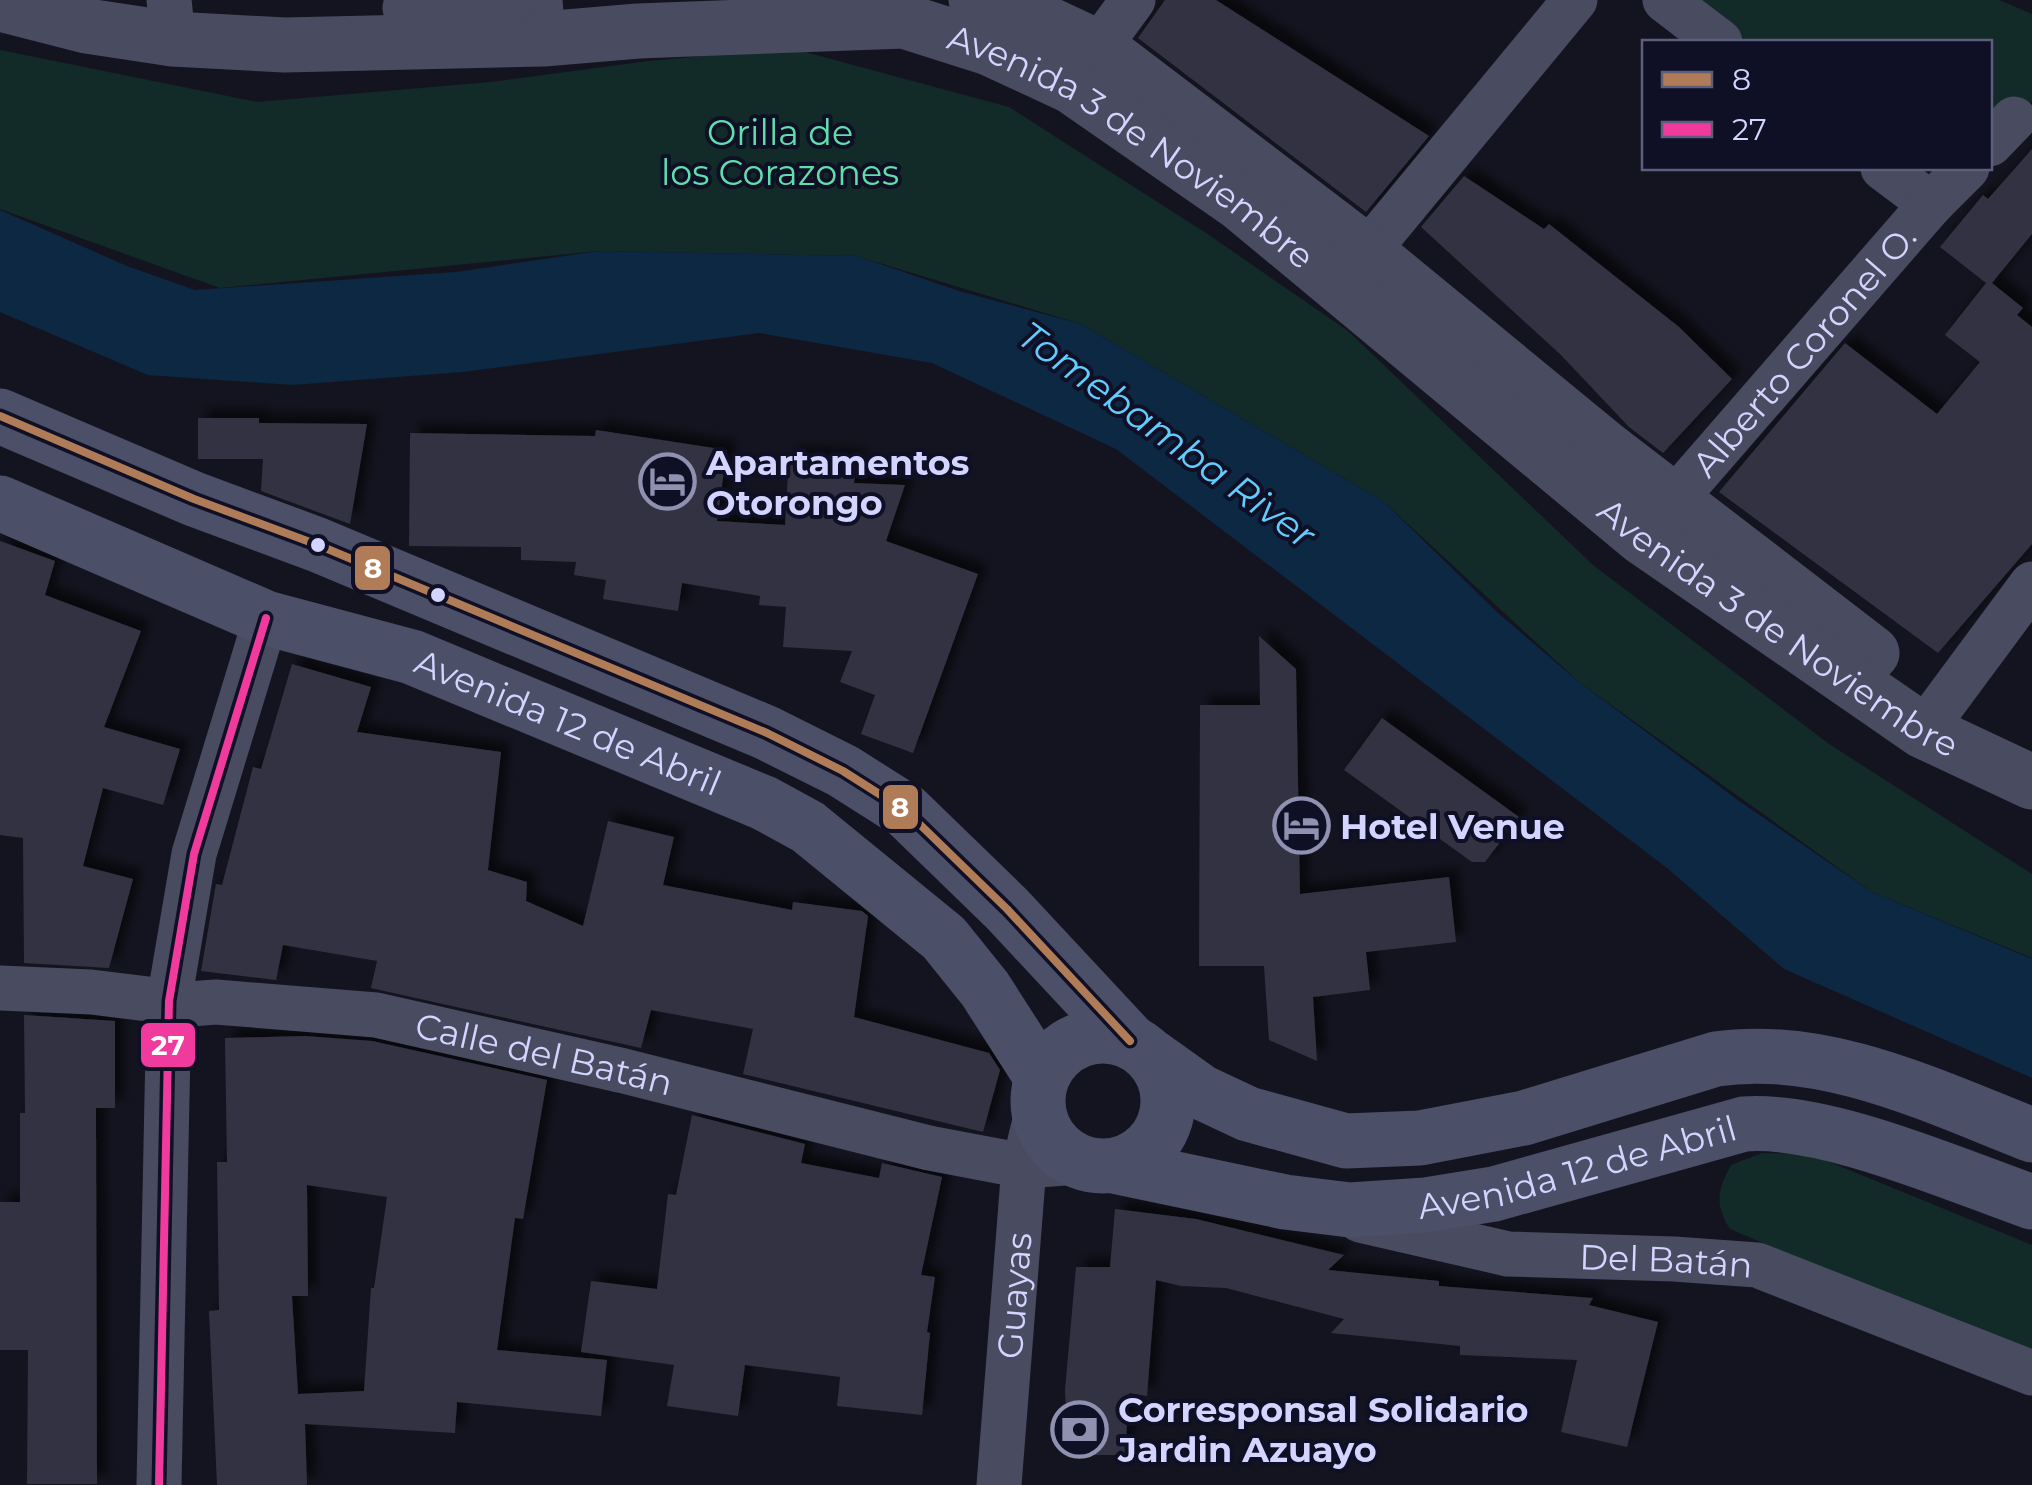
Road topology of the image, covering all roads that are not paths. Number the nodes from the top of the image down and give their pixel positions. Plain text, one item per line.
1 (111, 0) edge
2 (976, 0) edge
3 (1133, 0) edge
4 (1575, 0) edge
5 (1665, 0) edge
6 (0, 4) edge
7 (908, 11) edge
8 (530, 13) edge
9 (170, 16) edge
10 (1717, 40) edge
11 (1084, 67) junction
12 (1885, 170) edge
13 (1965, 170) edge
14 (1930, 204) junction
15 (1353, 269) junction
16 (0, 416) edge
17 (0, 503) edge
18 (1658, 518) junction
19 (2032, 584) edge
20 (266, 618) junction
21 (1932, 719) junction
22 (2032, 749) edge
23 (2032, 782) edge
24 (0, 988) edge
25 (169, 1001) junction
26 (1141, 1049) junction
27 (1040, 1093) junction
28 (2032, 1135) edge
29 (1096, 1164) junction
30 (1024, 1166) junction
31 (1286, 1202) junction
32 (2032, 1202) edge
33 (2032, 1373) edge
34 (160, 1485) edge
35 (999, 1485) edge

1 - 9 street, Avenida 3 de Noviembre
2 - 11 street, Avenida 3 de Noviembre
3 - 11 street
4 - 15 street
5 - 10 street
6 - 9 street, Avenida 3 de Noviembre
7 - 8 street, Avenida 3 de Noviembre
7 - 11 street, Avenida 3 de Noviembre
8 - 9 street, Avenida 3 de Noviembre
11 - 15 street, Avenida 3 de Noviembre
12 - 14 street
13 - 14 street, Alberto Coronel O.
14 - 18 street, Alberto Coronel O.
15 - 18 street, Avenida 3 de Noviembre
16 - 26 main road, Avenida 12 de Abril
17 - 20 main road, Avenida 12 de Abril
18 - 21 street, Avenida 3 de Noviembre
19 - 21 street
20 - 25 street
20 - 27 main road, Avenida 12 de Abril
21 - 22 street, Avenida 3 de Noviembre
21 - 23 street, Avenida 3 de Noviembre
24 - 25 street, Calle del Batán
25 - 30 street, Calle del Batán
25 - 34 street
26 - 27 main road
26 - 28 main road, Avenida 12 de Abril
26 - 29 main road, Avenida 12 de Abril
27 - 29 main road, Avenida 12 de Abril
27 - 30 street, Guayas
29 - 30 street, Calle del Batán
29 - 31 main road, Avenida 12 de Abril
30 - 35 street, Guayas
31 - 32 main road, Avenida 12 de Abril
31 - 33 street, Del Batán

